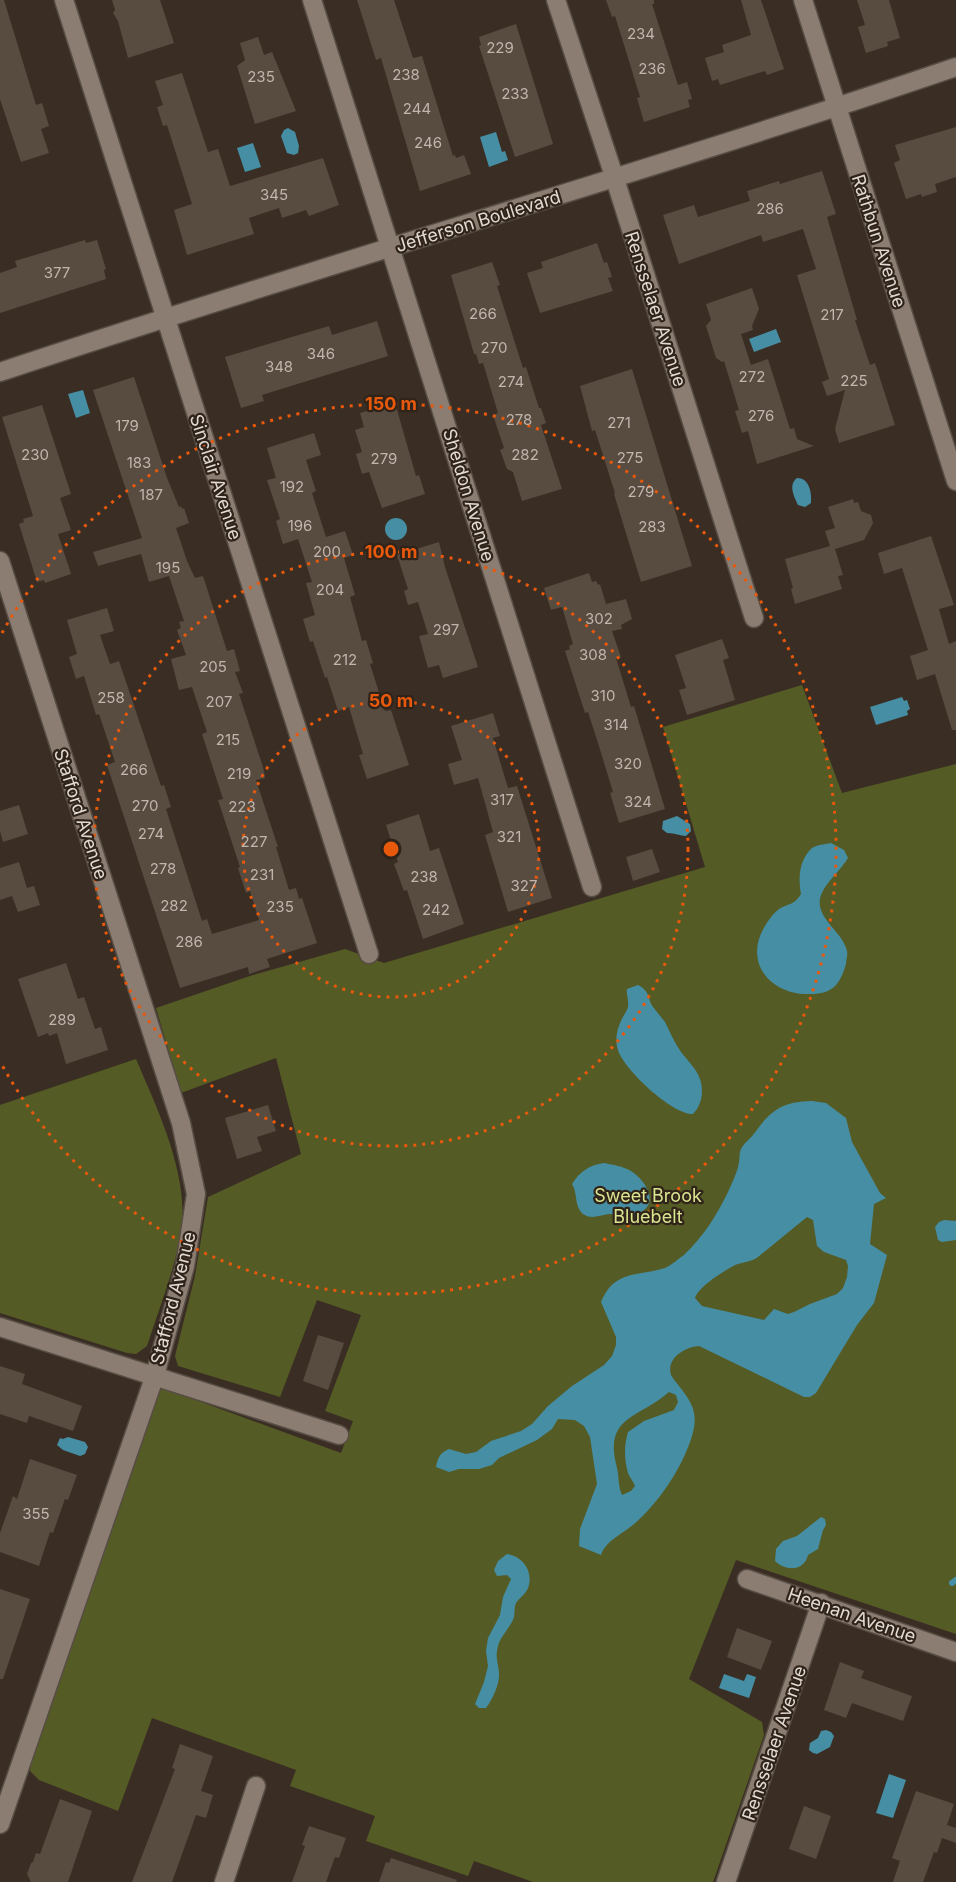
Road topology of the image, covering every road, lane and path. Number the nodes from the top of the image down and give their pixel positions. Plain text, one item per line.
1 (64, 0) edge
2 (312, 0) edge
3 (556, 0) edge
4 (803, 0) edge
5 (956, 67) edge
6 (837, 108) junction
7 (615, 179) junction
8 (391, 248) junction
9 (165, 317) junction
10 (0, 372) edge
11 (956, 481) edge
12 (0, 561) edge
13 (754, 618) dead end
14 (592, 887) dead end
15 (369, 954) dead end
16 (0, 1327) edge
17 (155, 1375) junction
18 (339, 1435) dead end
19 (747, 1579) dead end
20 (821, 1604) junction
21 (956, 1652) edge
22 (256, 1786) dead end
23 (0, 1824) edge
24 (224, 1882) edge
25 (726, 1882) edge

1 - 9 street, Sinclair Avenue
2 - 8 street, Sheldon Avenue
3 - 7 street, Rensselaer Avenue
4 - 6 street, Rathbun Avenue
5 - 6 street, Jefferson Boulevard
6 - 7 street, Jefferson Boulevard
6 - 11 street, Rathbun Avenue
7 - 8 street, Jefferson Boulevard
7 - 13 street, Rensselaer Avenue
8 - 9 street, Jefferson Boulevard
8 - 14 street, Sheldon Avenue
9 - 10 street, Jefferson Boulevard
9 - 15 street, Sinclair Avenue
12 - 17 street, Stafford Avenue
16 - 17 street
17 - 18 street
17 - 23 street, Stafford Avenue
19 - 20 street, Heenan Avenue
20 - 21 street, Heenan Avenue
20 - 25 street, Rensselaer Avenue
22 - 24 street

